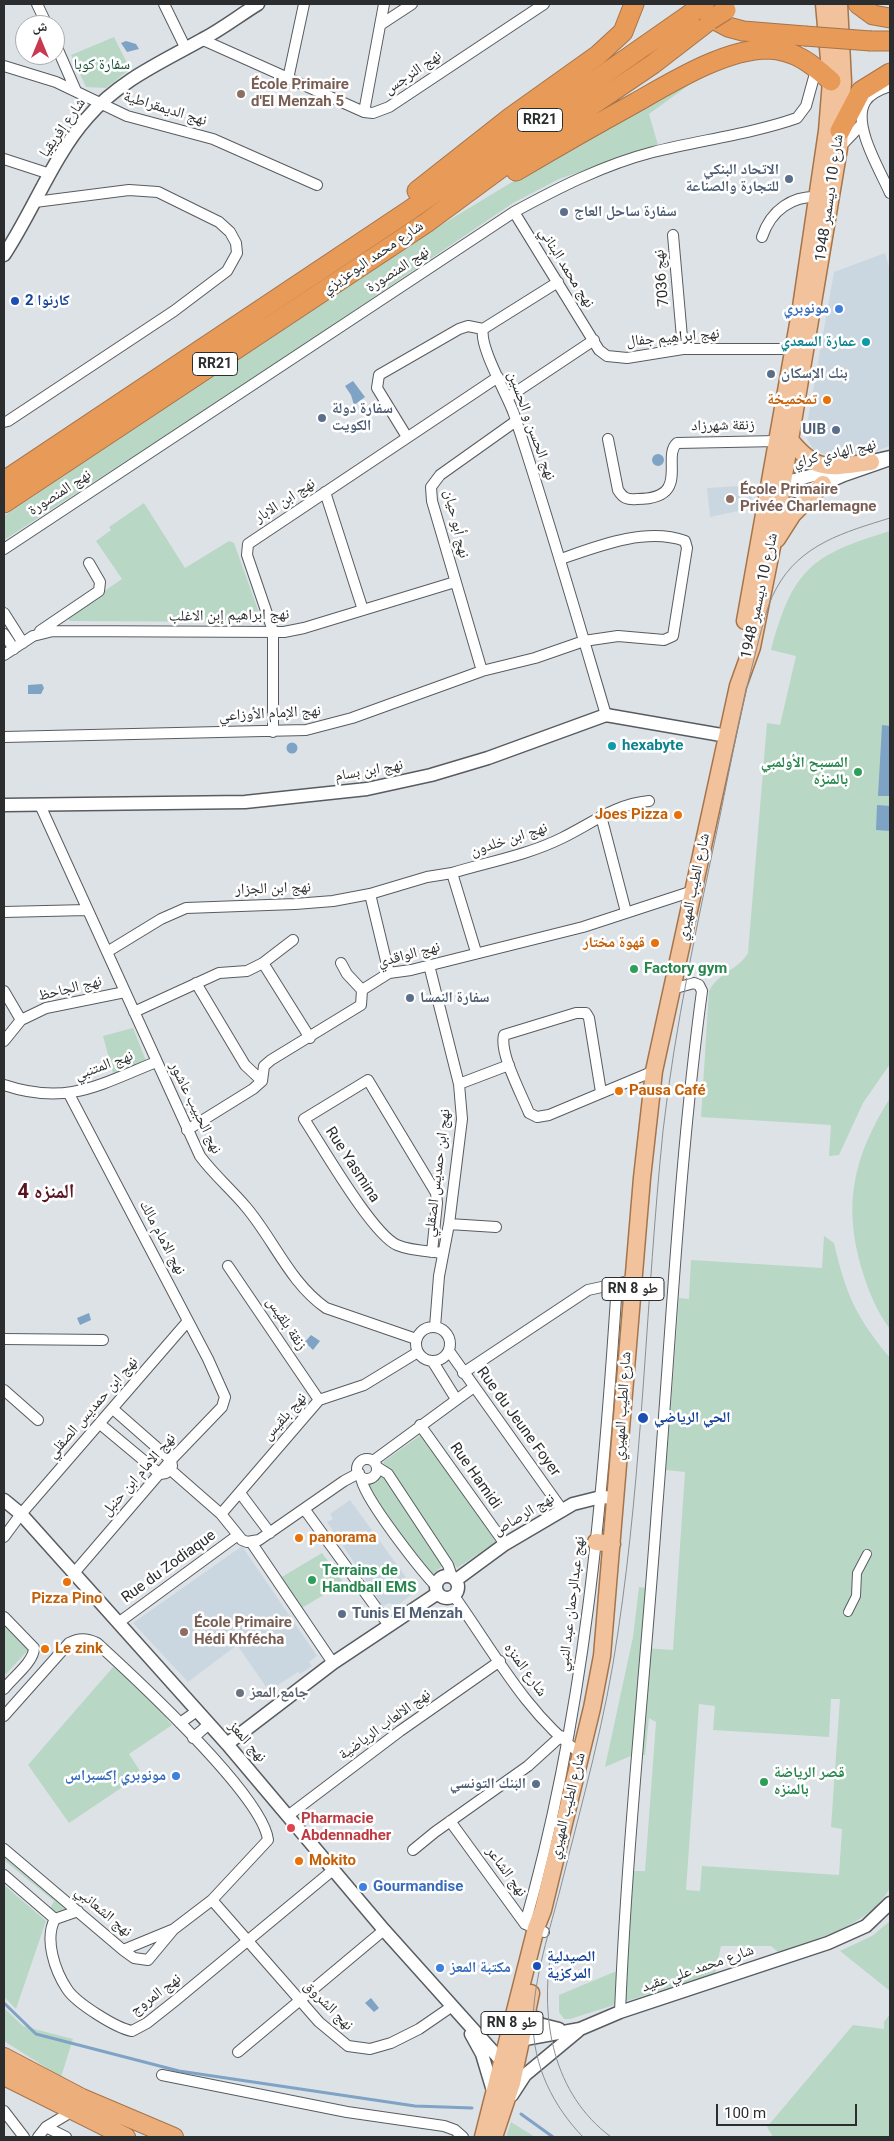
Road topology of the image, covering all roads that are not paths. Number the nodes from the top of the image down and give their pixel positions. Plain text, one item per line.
1 (164, 4) edge
2 (258, 4) edge
3 (304, 4) edge
4 (384, 4) edge
5 (412, 4) edge
6 (544, 4) edge
7 (634, 4) edge
8 (824, 4) edge
9 (839, 4) edge
10 (858, 4) edge
11 (732, 6) edge
12 (694, 8) edge
13 (890, 18) edge
14 (380, 25) junction
15 (203, 40) junction
16 (890, 41) edge
17 (184, 47) junction
18 (65, 65) edge
19 (4, 66) edge
20 (890, 73) edge
21 (826, 77) junction
22 (288, 79) junction
23 (890, 86) edge
24 (76, 91) junction
25 (100, 104) junction
26 (364, 112) junction
27 (861, 125) junction
28 (840, 139) junction
29 (4, 159) edge
30 (50, 174) junction
31 (317, 185) dead end
32 (890, 193) edge
33 (824, 197) junction
34 (35, 202) junction
35 (514, 212) junction
36 (426, 223) junction
37 (386, 225) junction
38 (673, 235) dead end
39 (762, 237) dead end
40 (5, 249) edge
41 (558, 282) junction
42 (483, 329) junction
43 (594, 340) junction
44 (683, 349) junction
45 (800, 349) junction
46 (498, 377) junction
47 (508, 398) junction
48 (516, 421) junction
49 (4, 422) edge
50 (407, 437) junction
51 (608, 439) dead end
52 (784, 441) junction
53 (890, 458) edge
54 (871, 462) junction
55 (4, 481) edge
56 (823, 484) junction
57 (777, 485) junction
58 (325, 492) junction
59 (4, 503) edge
60 (772, 547) junction
61 (4, 549) edge
62 (561, 559) junction
63 (89, 562) dead end
64 (455, 582) junction
65 (363, 610) junction
66 (4, 613) edge
67 (273, 631) junction
68 (4, 634) edge
69 (33, 636) junction
70 (584, 641) junction
71 (18, 646) junction
72 (4, 655) edge
73 (744, 670) junction
74 (482, 671) junction
75 (606, 715) junction
76 (273, 732) junction
77 (727, 736) junction
78 (4, 737) edge
79 (649, 801) dead end
80 (4, 805) edge
81 (40, 805) junction
82 (601, 816) junction
83 (452, 873) junction
84 (693, 891) junction
85 (370, 894) junction
86 (87, 910) junction
87 (4, 912) edge
88 (626, 912) junction
89 (293, 940) dead end
90 (106, 952) junction
91 (476, 952) junction
92 (263, 963) junction
93 (341, 963) dead end
94 (429, 965) junction
95 (389, 973) junction
96 (196, 983) junction
97 (672, 989) junction
98 (362, 990) junction
99 (4, 991) edge
100 (125, 992) junction
101 (134, 1012) junction
102 (21, 1020) junction
103 (310, 1038) junction
104 (4, 1041) edge
105 (156, 1062) junction
106 (509, 1065) junction
107 (654, 1071) junction
108 (262, 1080) junction
109 (459, 1084) junction
110 (4, 1085) edge
111 (601, 1092) junction
112 (69, 1094) junction
113 (186, 1130) junction
114 (449, 1224) junction
115 (496, 1227) dead end
116 (432, 1252) junction
117 (443, 1253) junction
118 (228, 1266) dead end
119 (634, 1278) junction
120 (617, 1282) junction
121 (188, 1321) junction
122 (434, 1328) junction
123 (4, 1339) edge
124 (416, 1339) junction
125 (103, 1340) dead end
126 (449, 1351) junction
127 (418, 1352) junction
128 (433, 1362) junction
129 (463, 1373) junction
130 (474, 1387) junction
131 (4, 1390) edge
132 (226, 1397) joint
133 (456, 1399) junction
134 (319, 1400) junction
135 (113, 1409) junction
136 (38, 1420) dead end
137 (100, 1424) junction
138 (420, 1425) junction
139 (171, 1460) junction
140 (375, 1464) junction
141 (173, 1472) junction
142 (160, 1474) junction
143 (360, 1475) junction
144 (240, 1493) junction
145 (609, 1498) junction
146 (4, 1500) edge
147 (305, 1510) junction
148 (563, 1511) junction
149 (21, 1514) junction
150 (221, 1514) junction
151 (270, 1533) junction
152 (238, 1535) junction
153 (4, 1537) edge
154 (251, 1542) junction
155 (596, 1542) junction
156 (505, 1544) junction
157 (612, 1544) junction
158 (867, 1554) dead end
159 (74, 1572) junction
160 (454, 1579) junction
161 (437, 1590) junction
162 (454, 1596) junction
163 (848, 1612) dead end
164 (4, 1617) edge
165 (118, 1623) junction
166 (388, 1624) junction
167 (500, 1661) junction
168 (333, 1663) junction
169 (4, 1686) edge
170 (197, 1711) junction
171 (4, 1716) edge
172 (180, 1724) junction
173 (209, 1724) junction
174 (193, 1738) junction
175 (564, 1740) junction
176 (227, 1744) junction
177 (581, 1754) junction
178 (289, 1815) junction
179 (450, 1821) junction
180 (4, 1849) edge
181 (413, 1850) dead end
182 (333, 1870) junction
183 (4, 1875) edge
184 (212, 1900) junction
185 (890, 1904) edge
186 (78, 1911) junction
187 (55, 1920) junction
188 (535, 1928) junction
189 (174, 1929) junction
190 (384, 1930) junction
191 (247, 1940) junction
192 (123, 1950) junction
193 (299, 2000) junction
194 (454, 2010) junction
195 (527, 2010) junction
196 (620, 2012) junction
197 (583, 2028) junction
198 (514, 2041) junction
199 (238, 2052) dead end
200 (4, 2059) edge
201 (503, 2062) junction
202 (162, 2075) dead end
203 (4, 2077) edge
204 (512, 2083) junction
205 (494, 2094) junction
206 (4, 2111) edge
207 (66, 2115) junction
208 (46, 2128) junction
209 (496, 2131) edge
210 (24, 2137) edge
211 (38, 2137) edge
212 (66, 2137) edge
213 (108, 2137) edge
214 (126, 2137) edge
215 (153, 2137) edge
216 (174, 2137) edge
217 (463, 2137) edge
218 (482, 2137) edge

1 - 17 street
2 - 15 street, شارع إفريقيا
3 - 22 street
4 - 14 street
5 - 14 street
6 - 26 street, نهج النرجس
7 - 37 highway
8 - 21 main road, شارع 10 ديسمبر 1948
9 - 28 main road, شارع 10 ديسمبر 1948
10 - 13 highway
11 - 12 highway, شارع محمد البوعزيزي / RR21, bridge
12 - 16 highway, bridge
12 - 36 highway, شارع محمد البوعزيزي / RR21
12 - 37 highway, شارع محمد البوعزيزي / RR21
14 - 26 street
15 - 17 street, شارع إفريقيا
15 - 22 street
17 - 25 street, شارع إفريقيا
18 - 24 street
19 - 24 street, نهج الديمقراطية
20 - 28 highway
21 - 33 main road, شارع 10 ديسمبر 1948
21 - 35 street, نهج المنصورة
21 - 36 highway
22 - 26 street
23 - 27 street
24 - 25 street, نهج الديمقراطية
25 - 30 street, شارع إفريقيا
25 - 31 street, نهج الديمقراطية
27 - 28 street
27 - 32 street
28 - 33 main road, شارع 10 ديسمبر 1948
29 - 30 street
30 - 34 street, شارع إفريقيا
33 - 39 street
33 - 45 main road, شارع 10 ديسمبر 1948
34 - 40 street, شارع إفريقيا
34 - 49 street
35 - 41 street, نهج محمد البناني
35 - 61 street, نهج المنصورة
36 - 59 highway, شارع محمد البوعزيزي / RR21
37 - 55 highway, شارع محمد البوعزيزي / RR21
38 - 44 street, نهج 7036
41 - 42 street
41 - 43 street, نهج محمد البناني
42 - 46 street, نهج الحسن و الحسين
42 - 50 street
43 - 44 street, نهج ابراهيم جفال
43 - 47 street
44 - 45 street, نهج ابراهيم جفال
45 - 52 main road, شارع 10 ديسمبر 1948
46 - 47 street, نهج الحسن و الحسين
46 - 50 street, نهج ابن الابار
47 - 48 street, نهج الحسن و الحسين
48 - 62 street, نهج الحسن و الحسين
48 - 64 street, نهج أبو حيان
50 - 58 street, نهج ابن الابار
51 - 52 street, زنقة شهرزاد
52 - 54 main road
52 - 57 main road, شارع 10 ديسمبر 1948
52 - 57 main road, شارع 10 ديسمبر 1948
53 - 54 street, نهج الهادي كراي
53 - 56 street, نهج الهادي كراي
54 - 57 street, نهج الهادي كراي
56 - 57 street, نهج الهادي كراي
56 - 60 main road
57 - 60 main road, شارع 10 ديسمبر 1948
57 - 73 main road, شارع 10 ديسمبر 1948
58 - 65 street
58 - 67 street, نهج ابن الابار
60 - 73 main road, شارع 10 ديسمبر 1948
62 - 70 street, نهج الحسن و الحسين
62 - 70 street, نهج الإمام الأوزاعي
63 - 69 street
64 - 65 street, نهج ابراهيم إبن الاغلب
64 - 74 street, نهج أبو حيان
65 - 67 street, نهج ابراهيم إبن الاغلب
66 - 71 street
67 - 69 street, نهج ابراهيم إبن الاغلب
67 - 76 street, نهج ابن الابار
68 - 71 street
69 - 71 street, نهج ابراهيم إبن الاغلب
70 - 74 street, نهج الإمام الأوزاعي
70 - 75 street, نهج الحسن و الحسين
71 - 72 street, نهج ابراهيم إبن الاغلب
73 - 77 main road, شارع الطيب المهيري / RN 8 طو
74 - 76 street, نهج الإمام الأوزاعي
75 - 77 street, نهج ابن بسام
75 - 81 street, نهج ابن بسام
76 - 78 street, نهج الإمام الأوزاعي
77 - 84 main road, شارع الطيب المهيري / RN 8 طو
79 - 82 street, نهج ابن خلدون
80 - 81 street, نهج ابن بسام
81 - 86 street, نهج الحبيب عاشور
82 - 83 street, نهج ابن خلدون
82 - 88 street
83 - 85 street, نهج ابن خلدون
83 - 91 street
84 - 88 street, نهج الواقدي
84 - 97 main road, شارع الطيب المهيري / RN 8 طو
85 - 90 street, نهج ابن الجزار
85 - 95 street
86 - 87 street
86 - 90 street, نهج الحبيب عاشور
88 - 91 street, نهج الواقدي
89 - 92 street
90 - 100 street, نهج الحبيب عاشور
91 - 94 street, نهج الواقدي
92 - 96 street
92 - 103 street
93 - 98 street
94 - 95 street, نهج الواقدي
94 - 109 street, نهج ابن حمديس الصقلي
95 - 98 street, نهج الواقدي
96 - 101 street
96 - 108 street
97 - 107 main road, شارع الطيب المهيري / RN 8 طو
97 - 196 street
98 - 103 street
99 - 102 street
100 - 101 street, نهج الحبيب عاشور
100 - 102 street, نهج الجاحظ
101 - 105 street, نهج الحبيب عاشور
102 - 104 street, نهج الجاحظ
103 - 108 street
105 - 112 street, نهج المتنبي
105 - 113 street, نهج الحبيب عاشور
106 - 109 street
106 - 111 street
106 - 111 street
107 - 111 street
107 - 119 main road, شارع الطيب المهيري / RN 8 طو
108 - 113 street
109 - 114 street, نهج ابن حمديس الصقلي
110 - 112 street, نهج المتنبي
112 - 121 street, نهج الامام مالك
113 - 124 street, نهج الحبيب عاشور
114 - 115 street
114 - 117 street, نهج ابن حمديس الصقلي
116 - 116 street, Rue Yasmina
116 - 117 street, Rue Yasmina
117 - 122 street, نهج ابن حمديس الصقلي
118 - 134 street, زنقة بلقيس
119 - 120 street
119 - 145 main road, شارع الطيب المهيري / RN 8 طو
120 - 129 street
120 - 145 street, نهج عبدالرحمان عبد النبي
121 - 132 street, نهج الامام مالك
121 - 135 street, نهج ابن حمديس الصقلي
122 - 124 street
122 - 126 street
123 - 125 street
124 - 127 street
126 - 128 street
126 - 129 street, Rue du Jeune Foyer
127 - 128 street
127 - 134 street, نهج بلقيس
128 - 133 street
129 - 130 street, Rue du Jeune Foyer
130 - 133 street
130 - 148 street, Rue du Jeune Foyer
131 - 136 street
132 - 139 street, نهج الامام ابن حنبل
133 - 138 street
134 - 144 street, نهج بلقيس
135 - 137 street, نهج ابن حمديس الصقلي
135 - 139 street
137 - 142 street
137 - 149 street, نهج ابن حمديس الصقلي
138 - 140 street
138 - 156 street, Rue Hamidi
139 - 141 street
139 - 142 street, نهج الامام ابن حنبل
140 - 143 street
140 - 143 street
140 - 160 street
141 - 142 street
141 - 150 street, Rue du Zodiaque
142 - 159 street, نهج الامام ابن حنبل
143 - 147 street
143 - 161 street
144 - 150 street, نهج بلقيس
144 - 151 street
145 - 148 street, نهج الرصاص
145 - 155 street, نهج عبدالرحمان عبد النبي
145 - 157 main road, شارع الطيب المهيري / RN 8 طو
146 - 149 street, نهج المعز
147 - 151 street
147 - 166 street
148 - 156 street, نهج الرصاص
149 - 153 street, نهج ابن حمديس الصقلي
149 - 159 street, نهج المعز
150 - 152 street, Rue du Zodiaque
151 - 154 street
152 - 154 street, Rue du Zodiaque
152 - 165 street, Rue du Zodiaque
154 - 168 street, Rue du Zodiaque
155 - 157 main road
155 - 175 street, نهج عبدالرحمان عبد النبي
156 - 160 street, نهج الرصاص
157 - 177 main road, شارع الطيب المهيري / RN 8 طو
158 - 163 street
159 - 165 street, نهج المعز
160 - 161 street, نهج الرصاص
160 - 162 street
161 - 162 street
161 - 166 street, نهج الرصاص
162 - 167 street, شارع المنزه
164 - 169 street
165 - 170 street, نهج المعز
166 - 168 street, نهج الرصاص
167 - 175 street, شارع المنزه
167 - 178 street, نهج الالعاب الرياضية
168 - 176 street, نهج الرصاص
170 - 172 street
170 - 173 street, نهج المعز
171 - 172 street
172 - 174 street
173 - 174 street
173 - 176 street, نهج المعز
174 - 184 street, نهج الشعانبي
175 - 177 street, شارع المنزه
175 - 179 street
175 - 188 street, نهج عبدالرحمان عبد النبي
176 - 178 street, نهج المعز
177 - 188 main road, شارع الطيب المهيري / RN 8 طو
178 - 182 street, نهج المعز
179 - 181 street
179 - 188 street, نهج الشاعر
180 - 186 street, نهج الشعانبي
182 - 190 street, نهج المعز
182 - 191 street, نهج المروج
183 - 187 street
184 - 189 street, نهج الشعانبي
184 - 191 street, نهج الشروق
185 - 196 street, شارع محمد علي عقيد
186 - 187 street
186 - 192 street, نهج الشعانبي
187 - 191 street, نهج المروج
188 - 195 main road
188 - 198 main road, شارع الطيب المهيري / RN 8 طو
189 - 192 street, نهج الشعانبي
189 - 192 street
190 - 193 street
190 - 194 street, نهج المعز
191 - 193 street, نهج الشروق
193 - 194 street, نهج الشروق
193 - 199 street
194 - 201 street, نهج المعز
194 - 205 street, نهج المعز
195 - 197 street
195 - 198 main road
196 - 197 street, شارع محمد علي عقيد
197 - 198 street, شارع محمد علي عقيد
197 - 209 street
198 - 201 main road, شارع الطيب المهيري / RN 8 طو
198 - 204 main road
200 - 215 highway
200 - 216 highway
201 - 204 street, نهج المعز
201 - 205 main road, شارع الطيب المهيري / RN 8 طو
202 - 217 street
203 - 207 highway
203 - 214 highway
204 - 209 main road
205 - 218 main road, شارع الطيب المهيري / RN 8 طو
206 - 210 street
207 - 208 street
207 - 213 highway
208 - 211 street
208 - 212 street

